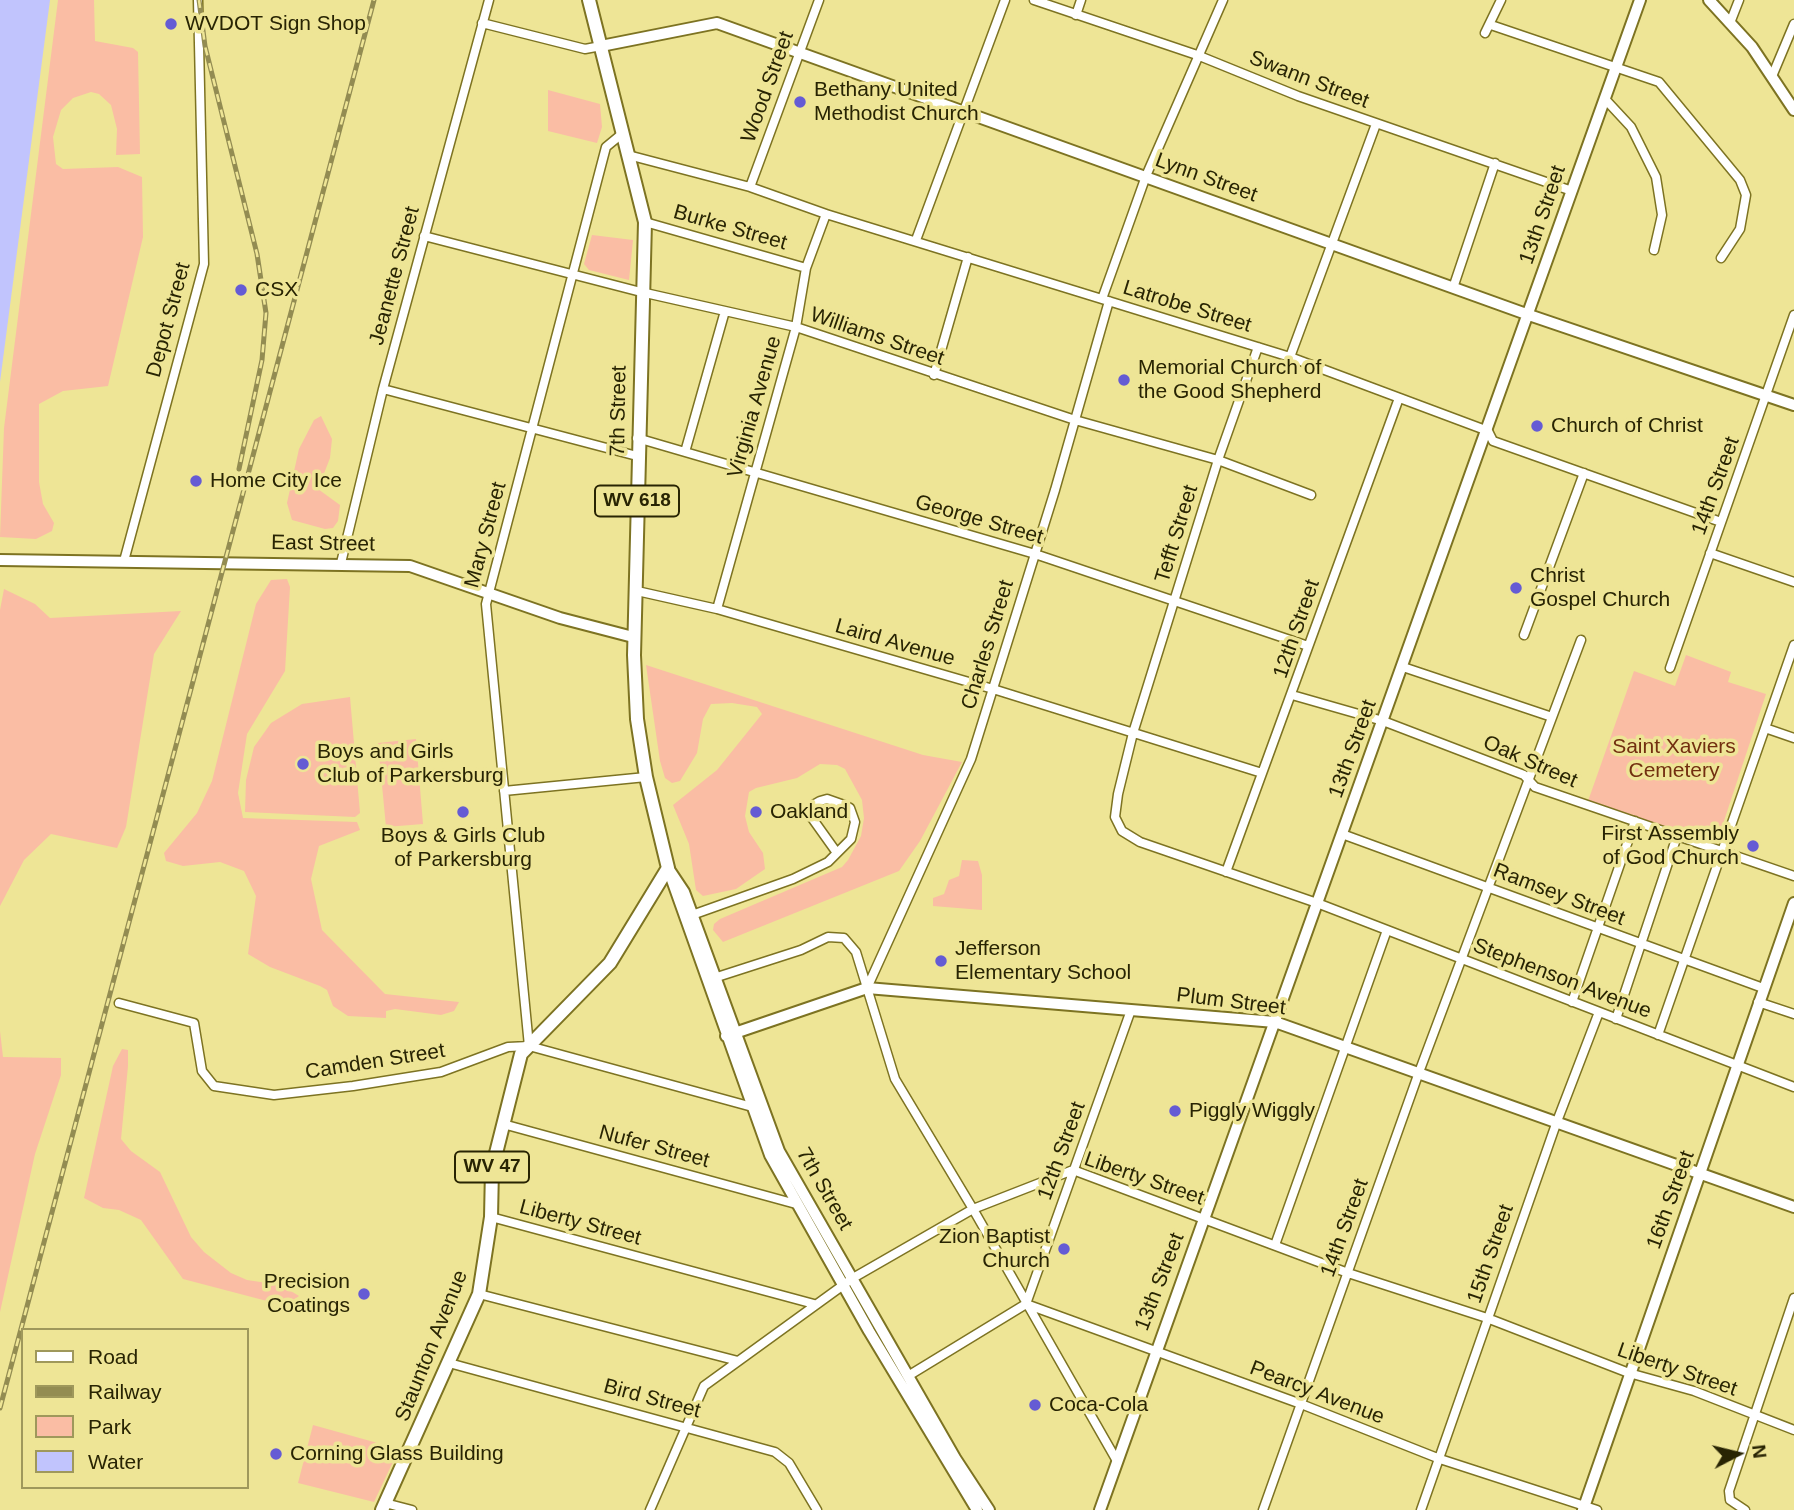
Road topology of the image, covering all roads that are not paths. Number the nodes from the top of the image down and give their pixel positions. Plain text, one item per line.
1 (198, 0) edge
2 (489, 0) edge
3 (589, 0) edge
4 (819, 0) edge
5 (1005, 0) edge
6 (1034, 0) edge
7 (1081, 0) edge
8 (1223, 0) edge
9 (1501, 0) edge
10 (1640, 0) edge
11 (1709, 0) edge
12 (1739, 0) edge
13 (1076, 15) junction
14 (482, 23) junction
15 (1730, 23) junction
16 (1794, 24) edge
17 (1491, 25) junction
18 (1485, 33) dead end
19 (601, 46) junction
20 (801, 51) junction
21 (1197, 55) junction
22 (1616, 68) junction
23 (1773, 74) junction
24 (1605, 99) junction
25 (1794, 110) edge
26 (961, 111) junction
27 (1377, 124) junction
28 (623, 133) junction
29 (628, 155) junction
30 (1495, 163) junction
31 (1146, 176) junction
32 (750, 187) junction
33 (1572, 191) junction
34 (825, 214) junction
35 (645, 222) junction
36 (424, 236) junction
37 (916, 240) junction
38 (1331, 244) junction
39 (1654, 250) dead end
40 (968, 257) junction
41 (1721, 258) dead end
42 (806, 268) junction
43 (573, 274) junction
44 (1453, 288) junction
45 (641, 292) junction
46 (1105, 300) junction
47 (725, 311) junction
48 (1529, 315) junction
49 (1794, 315) edge
50 (796, 327) junction
51 (1258, 347) junction
52 (1290, 357) junction
53 (933, 375) junction
54 (383, 389) junction
55 (1768, 395) junction
56 (1399, 398) junction
57 (1794, 405) edge
58 (1075, 420) junction
59 (533, 429) junction
60 (1488, 431) junction
61 (637, 438) junction
62 (685, 452) junction
63 (637, 456) junction
64 (1218, 460) junction
65 (754, 472) junction
66 (1584, 474) junction
67 (1311, 495) dead end
68 (1721, 522) junction
69 (1710, 553) junction
70 (1035, 554) junction
71 (0, 561) edge
72 (124, 561) junction
73 (341, 563) junction
74 (1794, 582) edge
75 (637, 591) junction
76 (488, 592) junction
77 (1175, 600) junction
78 (717, 609) junction
79 (1524, 635) dead end
80 (633, 637) junction
81 (1581, 640) dead end
82 (1794, 645) edge
83 (1308, 646) junction
84 (1403, 667) junction
85 (1670, 668) dead end
86 (993, 689) junction
87 (1292, 695) junction
88 (1552, 717) junction
89 (1383, 721) junction
90 (1765, 728) junction
91 (1133, 733) junction
92 (1794, 738) edge
93 (1262, 773) junction
94 (646, 777) junction
95 (1529, 780) junction
96 (504, 791) junction
97 (1635, 821) junction
98 (1342, 834) junction
99 (1677, 836) junction
100 (837, 853) junction
101 (1721, 853) junction
102 (1178, 855) joint
103 (668, 868) junction
104 (1227, 872) junction
105 (1794, 876) edge
106 (1489, 887) junction
107 (1317, 903) junction
108 (1794, 903) edge
109 (692, 915) junction
110 (1598, 929) junction
111 (1387, 930) junction
112 (1640, 944) junction
113 (1462, 959) junction
114 (1684, 960) junction
115 (714, 978) junction
116 (867, 988) junction
117 (1763, 988) junction
118 (1572, 1002) junction
119 (1758, 1002) junction
120 (119, 1003) dead end
121 (1131, 1010) junction
122 (1599, 1012) junction
123 (1794, 1014) edge
124 (1616, 1018) junction
125 (1275, 1022) junction
126 (730, 1034) junction
127 (1658, 1035) junction
128 (529, 1046) junction
129 (1346, 1048) junction
130 (1736, 1065) junction
131 (1419, 1075) junction
132 (1794, 1087) edge
133 (750, 1106) junction
134 (762, 1109) junction
135 (503, 1124) junction
136 (1556, 1124) junction
137 (1073, 1170) junction
138 (1702, 1175) junction
139 (796, 1204) junction
140 (1794, 1207) edge
141 (974, 1209) junction
142 (491, 1217) junction
143 (1204, 1218) junction
144 (1275, 1245) junction
145 (1348, 1273) junction
146 (853, 1278) junction
147 (842, 1284) junction
148 (478, 1294) junction
149 (1794, 1298) edge
150 (814, 1304) junction
151 (1026, 1304) junction
152 (1487, 1318) junction
153 (1154, 1352) junction
154 (738, 1361) junction
155 (449, 1363) junction
156 (1629, 1373) junction
157 (908, 1376) junction
158 (1301, 1404) junction
159 (1754, 1415) junction
160 (687, 1427) junction
161 (1794, 1430) edge
162 (1440, 1459) junction
163 (1117, 1461) junction
164 (384, 1506) edge
165 (1584, 1508) edge
166 (412, 1510) edge
167 (650, 1510) edge
168 (817, 1510) edge
169 (977, 1510) edge
170 (989, 1510) edge
171 (1100, 1510) edge
172 (1263, 1510) edge
173 (1421, 1510) edge
174 (1597, 1510) edge
175 (1745, 1510) edge

1 - 72 street, Depot Street
2 - 14 street, Jeanette Street
3 - 19 main road, 7th Street / WV 618
4 - 20 street, Wood Street
5 - 26 street
6 - 13 street, Swann Street
7 - 13 street
8 - 21 street, Charles Street
9 - 17 street
10 - 22 street, 13th Street
11 - 15 street
12 - 15 street
13 - 21 street, Swann Street
14 - 19 street
14 - 36 street, Jeanette Street
15 - 23 street
16 - 23 street
17 - 18 street
17 - 22 street
19 - 20 street, Lynn Street
19 - 28 main road, 7th Street / WV 618
20 - 26 street, Lynn Street
20 - 32 street, Wood Street
21 - 27 street, Swann Street
21 - 31 street, Charles Street
22 - 24 street, 13th Street
22 - 41 street
23 - 25 street
24 - 33 street, 13th Street
24 - 39 street
26 - 31 street, Lynn Street
26 - 37 street
27 - 30 street, Swann Street
27 - 38 street
28 - 29 main road, 7th Street / WV 618
28 - 43 street, Mary Street
29 - 32 street, Latrobe Street
29 - 35 main road, 7th Street / WV 618
30 - 33 street, Swann Street
30 - 44 street
31 - 38 street, Lynn Street
31 - 46 street, Charles Street
32 - 34 street, Latrobe Street
33 - 48 street, 13th Street
34 - 37 street, Latrobe Street
34 - 42 street, Virginia Avenue
35 - 42 street, Burke Street
35 - 45 main road, 7th Street / WV 618
36 - 43 street, Williams Street
36 - 54 street, Jeanette Street
37 - 40 street, Latrobe Street
38 - 44 street, Lynn Street
38 - 52 street
40 - 46 street, Latrobe Street
40 - 53 street
42 - 50 street, Virginia Avenue
43 - 45 street, Williams Street
43 - 59 street, Mary Street
44 - 48 street, Lynn Street
45 - 47 street, Williams Street
45 - 61 main road, 7th Street / WV 618
46 - 51 street, Latrobe Street
46 - 58 street, Charles Street
47 - 50 street, Williams Street
47 - 62 street
48 - 55 street, Lynn Street
48 - 60 street, 13th Street
49 - 55 street, 14th Street
50 - 53 street, Williams Street
50 - 65 street, Virginia Avenue
51 - 52 street, Latrobe Street
51 - 64 street, Tefft Street
52 - 56 street, Latrobe Street
53 - 58 street, Williams Street
54 - 59 street
54 - 73 street, Jeanette Street
55 - 57 street, Lynn Street
55 - 68 street, 14th Street
56 - 60 street, Latrobe Street
56 - 83 street, 12th Street
58 - 64 street, Williams Street
58 - 70 street, Charles Street
59 - 63 street
59 - 76 street, Mary Street
60 - 66 street, Latrobe Street
60 - 84 street, 13th Street
61 - 62 street, George Street
61 - 63 main road, 7th Street / WV 618
62 - 65 street, George Street
63 - 75 main road, 7th Street / WV 618
64 - 67 street, Williams Street
64 - 77 street, Tefft Street
65 - 70 street, George Street
65 - 78 street, Virginia Avenue
66 - 68 street, Latrobe Street
66 - 79 street
68 - 69 street, 14th Street
69 - 74 street
69 - 85 street, 14th Street
70 - 77 street, George Street
70 - 86 street, Charles Street
71 - 72 street, East Street
72 - 73 street, East Street
73 - 76 street, East Street
75 - 78 street, Laird Avenue
75 - 80 main road, 7th Street / WV 618
76 - 80 street, East Street
76 - 96 street, Mary Street
77 - 83 street, George Street
77 - 91 street, Tefft Street
78 - 86 street, Laird Avenue
80 - 94 main road, 7th Street / WV 618
81 - 88 street, 14th Street
82 - 90 street
83 - 87 street, 12th Street
84 - 88 street
84 - 89 street, 13th Street
86 - 91 street, Laird Avenue
86 - 116 street, Charles Street
87 - 89 street, Oak Street
87 - 93 street, 12th Street
88 - 95 street, 14th Street
89 - 95 street, Oak Street
89 - 98 street, 13th Street
90 - 92 street
90 - 101 street
91 - 93 street, Laird Avenue
91 - 102 street, Tefft Street
93 - 104 street, 12th Street
94 - 96 street
94 - 103 main road, 7th Street / WV 618
95 - 97 street, Oak Street
95 - 106 street, 14th Street
96 - 128 street, Mary Street
97 - 99 street, Oak Street
97 - 110 street
98 - 106 street, Ramsey Street
98 - 107 street, 13th Street
99 - 101 street, Oak Street
99 - 112 street
100 - 100 street
100 - 109 street
101 - 105 street, Oak Street
101 - 114 street
102 - 104 street, Stephenson Avenue
103 - 109 street, 7th Street / WV 618
103 - 126 street, 7th Street / WV 618
103 - 128 main road, Staunton Avenue / WV 47
104 - 107 street, Stephenson Avenue
106 - 110 street, Ramsey Street
106 - 113 street, 14th Street
107 - 111 street, Stephenson Avenue
107 - 125 street, 13th Street
108 - 117 street, 16th Street
109 - 115 street, 7th Street / WV 618
110 - 112 street, Ramsey Street
110 - 118 street
111 - 113 street, Stephenson Avenue
111 - 129 street
112 - 114 street, Ramsey Street
112 - 124 street
113 - 118 street, Stephenson Avenue
113 - 131 street, 14th Street
114 - 117 street, Ramsey Street
114 - 127 street
115 - 116 street
115 - 126 street, 7th Street / WV 618
116 - 121 street, Plum Street
116 - 126 street, Plum Street
116 - 141 street
117 - 119 street, 16th Street
118 - 122 street, Stephenson Avenue
119 - 123 street
119 - 130 street, 16th Street
120 - 128 street, Camden Street
121 - 125 street, Plum Street
121 - 137 street, 12th Street
122 - 124 street, Stephenson Avenue
122 - 136 street, 15th Street
124 - 127 street, Stephenson Avenue
125 - 129 street, Plum Street
125 - 143 street, 13th Street
126 - 133 street, 7th Street / WV 618
126 - 134 street, 7th Street / WV 618
127 - 130 street, Stephenson Avenue
128 - 133 street, Camden Street
128 - 135 main road, Staunton Avenue / WV 47
129 - 131 street, Plum Street
129 - 144 street
130 - 132 street, Stephenson Avenue
130 - 138 street, 16th Street
131 - 136 street, Plum Street
131 - 145 street, 14th Street
133 - 134 street, Camden Street
133 - 139 street, 7th Street / WV 618
134 - 146 street, 7th Street / WV 618
135 - 139 street, Nufer Street
135 - 142 main road, Staunton Avenue / WV 47
136 - 138 street, Plum Street
136 - 152 street, 15th Street
137 - 141 street, Liberty Street
137 - 143 street, Liberty Street
137 - 151 street, 12th Street
138 - 140 street, Plum Street
138 - 156 street, 16th Street
139 - 147 street, 7th Street / WV 618
141 - 146 street, Liberty Street
141 - 151 street
142 - 148 main road, Staunton Avenue / WV 47
142 - 150 street, Liberty Street
143 - 144 street, Liberty Street
143 - 153 street, 13th Street
144 - 145 street, Liberty Street
145 - 152 street, Liberty Street
145 - 158 street, 14th Street
146 - 147 street, Liberty Street
146 - 157 street, 7th Street / WV 618
147 - 150 street, Liberty Street
147 - 169 street, 7th Street / WV 618
148 - 154 street
148 - 155 main road, Staunton Avenue / WV 47
149 - 159 street
150 - 154 street
151 - 153 street, Pearcy Avenue
151 - 157 street
151 - 163 street
152 - 156 street, Liberty Street
152 - 162 street, 15th Street
153 - 158 street, Pearcy Avenue
153 - 163 street, 13th Street
154 - 160 street
155 - 160 street, Bird Street
155 - 164 main road, Staunton Avenue / WV 47
156 - 159 street, Liberty Street
156 - 165 street, 16th Street
157 - 170 street, 7th Street / WV 618
158 - 162 street, Pearcy Avenue
158 - 172 street, 14th Street
159 - 161 street, Liberty Street
159 - 175 street
160 - 167 street
160 - 168 street, Bird Street
162 - 165 street, Pearcy Avenue
162 - 173 street, 15th Street
163 - 171 street, 13th Street
164 - 166 street
165 - 174 street, Pearcy Avenue

